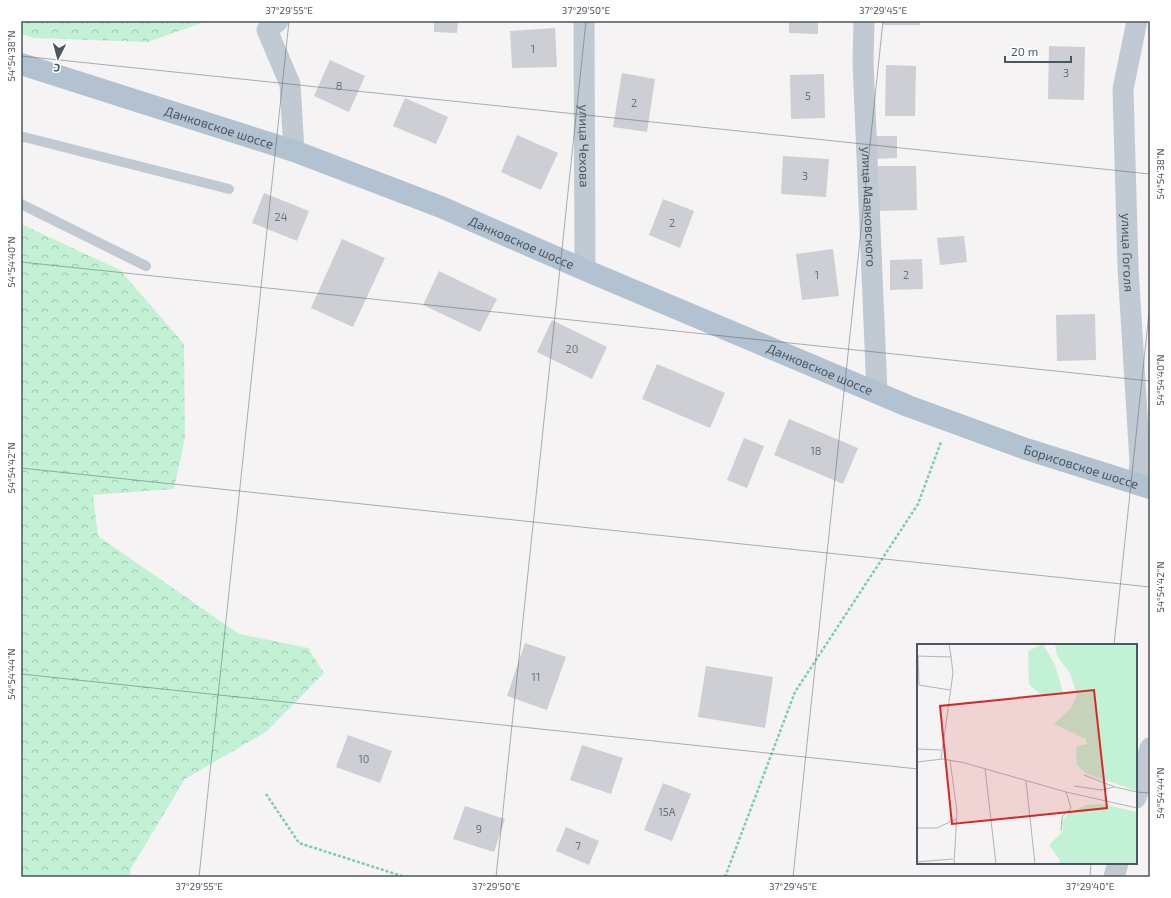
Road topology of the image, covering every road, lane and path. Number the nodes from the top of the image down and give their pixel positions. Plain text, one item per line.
1 (278, 21) edge
2 (584, 21) edge
3 (864, 21) edge
4 (1140, 28) edge
5 (21, 64) edge
6 (21, 138) edge
7 (294, 151) junction
8 (229, 189) dead end
9 (21, 204) edge
10 (146, 266) dead end
11 (585, 270) junction
12 (877, 393) junction
13 (950, 421) junction
14 (1014, 444) joint
15 (1144, 487) edge
16 (1150, 748) edge
17 (266, 794) dead end
18 (1137, 794) edge
19 (1118, 864) edge
20 (405, 877) edge
21 (725, 877) edge
22 (1114, 877) edge

1 - 7 street
2 - 11 street, улица Чехова
3 - 12 street, улица Маяковского
4 - 15 street, улица Гоголя
5 - 7 main road, Данковское шоссе
6 - 8 lane
7 - 11 main road, Данковское шоссе
9 - 10 lane
11 - 12 main road, Данковское шоссе
12 - 13 main road, Данковское шоссе
13 - 14 main road, Данковское шоссе
13 - 21 path
14 - 15 main road, Борисовское шоссе
16 - 18 street
17 - 20 path
19 - 22 street

